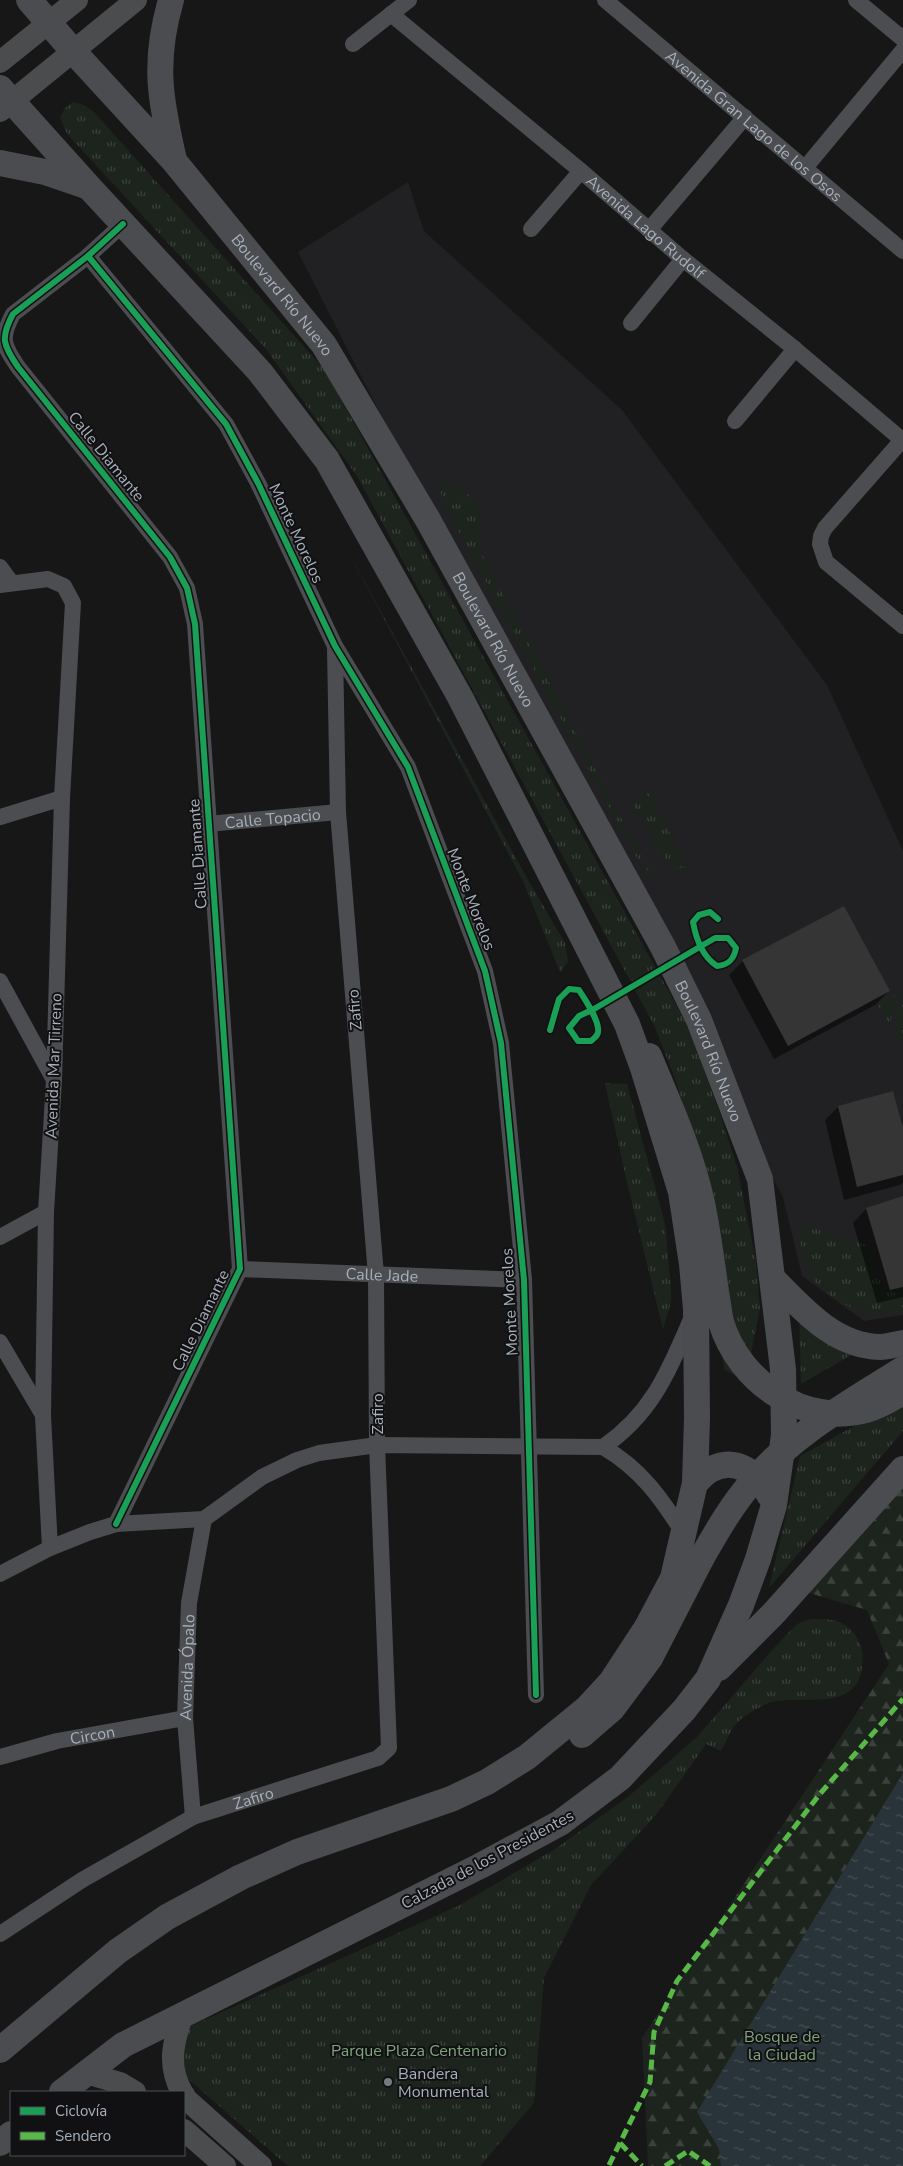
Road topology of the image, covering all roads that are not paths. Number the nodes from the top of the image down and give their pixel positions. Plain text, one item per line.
1 (30, 0) edge
2 (77, 0) edge
3 (136, 0) edge
4 (170, 0) edge
5 (409, 0) edge
6 (605, 0) edge
7 (856, 0) edge
8 (391, 14) junction
9 (49, 22) junction
10 (903, 39) edge
11 (353, 44) dead end
12 (903, 50) edge
13 (73, 51) junction
14 (0, 62) edge
15 (4, 100) edge
16 (745, 117) junction
17 (174, 161) junction
18 (0, 163) edge
19 (805, 168) junction
20 (581, 171) junction
21 (88, 186) junction
22 (123, 224) junction
23 (531, 229) dead end
24 (649, 230) junction
25 (903, 251) edge
26 (88, 256) junction
27 (683, 259) junction
28 (630, 323) dead end
29 (795, 349) junction
30 (736, 421) dead end
31 (903, 439) edge
32 (0, 567) edge
33 (5, 583) edge
34 (903, 626) edge
35 (335, 646) junction
36 (62, 798) junction
37 (338, 812) junction
38 (0, 817) edge
39 (208, 824) junction
40 (0, 981) edge
41 (627, 1024) junction
42 (54, 1080) junction
43 (46, 1212) junction
44 (0, 1237) edge
45 (240, 1269) junction
46 (376, 1275) junction
47 (773, 1279) junction
48 (524, 1280) junction
49 (696, 1309) junction
50 (0, 1342) edge
51 (903, 1342) edge
52 (903, 1369) edge
53 (903, 1392) edge
54 (43, 1416) junction
55 (784, 1435) joint
56 (377, 1445) junction
57 (527, 1446) junction
58 (603, 1447) junction
59 (903, 1469) edge
60 (695, 1483) junction
61 (774, 1505) junction
62 (204, 1519) junction
63 (116, 1524) junction
64 (684, 1534) junction
65 (50, 1548) junction
66 (0, 1574) edge
67 (708, 1679) junction
68 (536, 1695) dead end
69 (185, 1718) junction
70 (0, 1757) edge
71 (451, 1799) junction
72 (193, 1817) junction
73 (0, 1934) edge
74 (183, 2014) junction
75 (0, 2050) edge
76 (86, 2073) junction
77 (63, 2091) edge
78 (134, 2091) edge
79 (182, 2091) edge
80 (185, 2097) edge
81 (185, 2131) edge
82 (10, 2135) edge
83 (0, 2143) edge
84 (225, 2166) edge
85 (261, 2166) edge

1 - 9 highway, Boulevard Río Nuevo
2 - 9 main road
3 - 13 main road
4 - 17 highway
5 - 8 street
6 - 16 street, Avenida Gran Lago de los Osos
7 - 10 street
8 - 11 street
8 - 20 street, Avenida Lago Rudolf
9 - 13 highway, Boulevard Río Nuevo
9 - 14 main road
12 - 19 street
13 - 15 main road
13 - 17 highway, Boulevard Río Nuevo
15 - 21 highway
16 - 19 street, Avenida Gran Lago de los Osos
16 - 24 street
17 - 47 highway, Boulevard Río Nuevo
18 - 21 highway
19 - 25 street, Avenida Gran Lago de los Osos
20 - 23 street
20 - 24 street, Avenida Lago Rudolf
21 - 22 highway
22 - 26 street
22 - 41 highway
24 - 27 street, Avenida Lago Rudolf
26 - 35 street, Monte Morelos
26 - 39 street, Calle Diamante
27 - 28 street
27 - 29 street, Avenida Lago Rudolf
29 - 30 street
29 - 31 street, Avenida Lago Rudolf
31 - 34 street
32 - 33 street
33 - 36 street, Avenida Mar Tirreno
35 - 37 street, Zafiro
35 - 48 street, Monte Morelos
36 - 38 street
36 - 42 street, Avenida Mar Tirreno
37 - 39 street, Calle Topacio
37 - 46 street, Zafiro
39 - 45 street, Calle Diamante
40 - 42 street
41 - 49 highway
41 - 53 highway, bridge
42 - 43 street, Avenida Mar Tirreno
43 - 44 street
43 - 54 street, Avenida Mar Tirreno
45 - 46 street, Calle Jade
45 - 63 street, Calle Diamante
46 - 48 street, Calle Jade
46 - 56 street, Zafiro
47 - 51 highway
47 - 55 highway, Boulevard Río Nuevo
48 - 57 street, Monte Morelos
49 - 58 street
49 - 60 highway
50 - 54 street
52 - 71 highway, bridge
54 - 65 street, Avenida Mar Tirreno
55 - 61 highway, Calzada de los Presidentes
56 - 57 street
56 - 62 street
56 - 72 street, Zafiro
57 - 58 street
57 - 68 street, Monte Morelos
58 - 64 street
59 - 67 highway
60 - 61 highway
60 - 64 highway
61 - 67 highway, Calzada de los Presidentes
62 - 63 street
62 - 69 street, Avenida Ópalo
63 - 65 street
64 - 71 highway
65 - 66 street
67 - 74 highway, Calzada de los Presidentes
69 - 70 street, Circon
69 - 72 street, Avenida Ópalo
71 - 75 highway
72 - 73 street, Zafiro
74 - 76 highway, Calzada de los Presidentes
74 - 79 main road
76 - 77 highway, Calzada de los Presidentes
76 - 78 main road
80 - 85 main road
81 - 84 main road
82 - 83 highway

